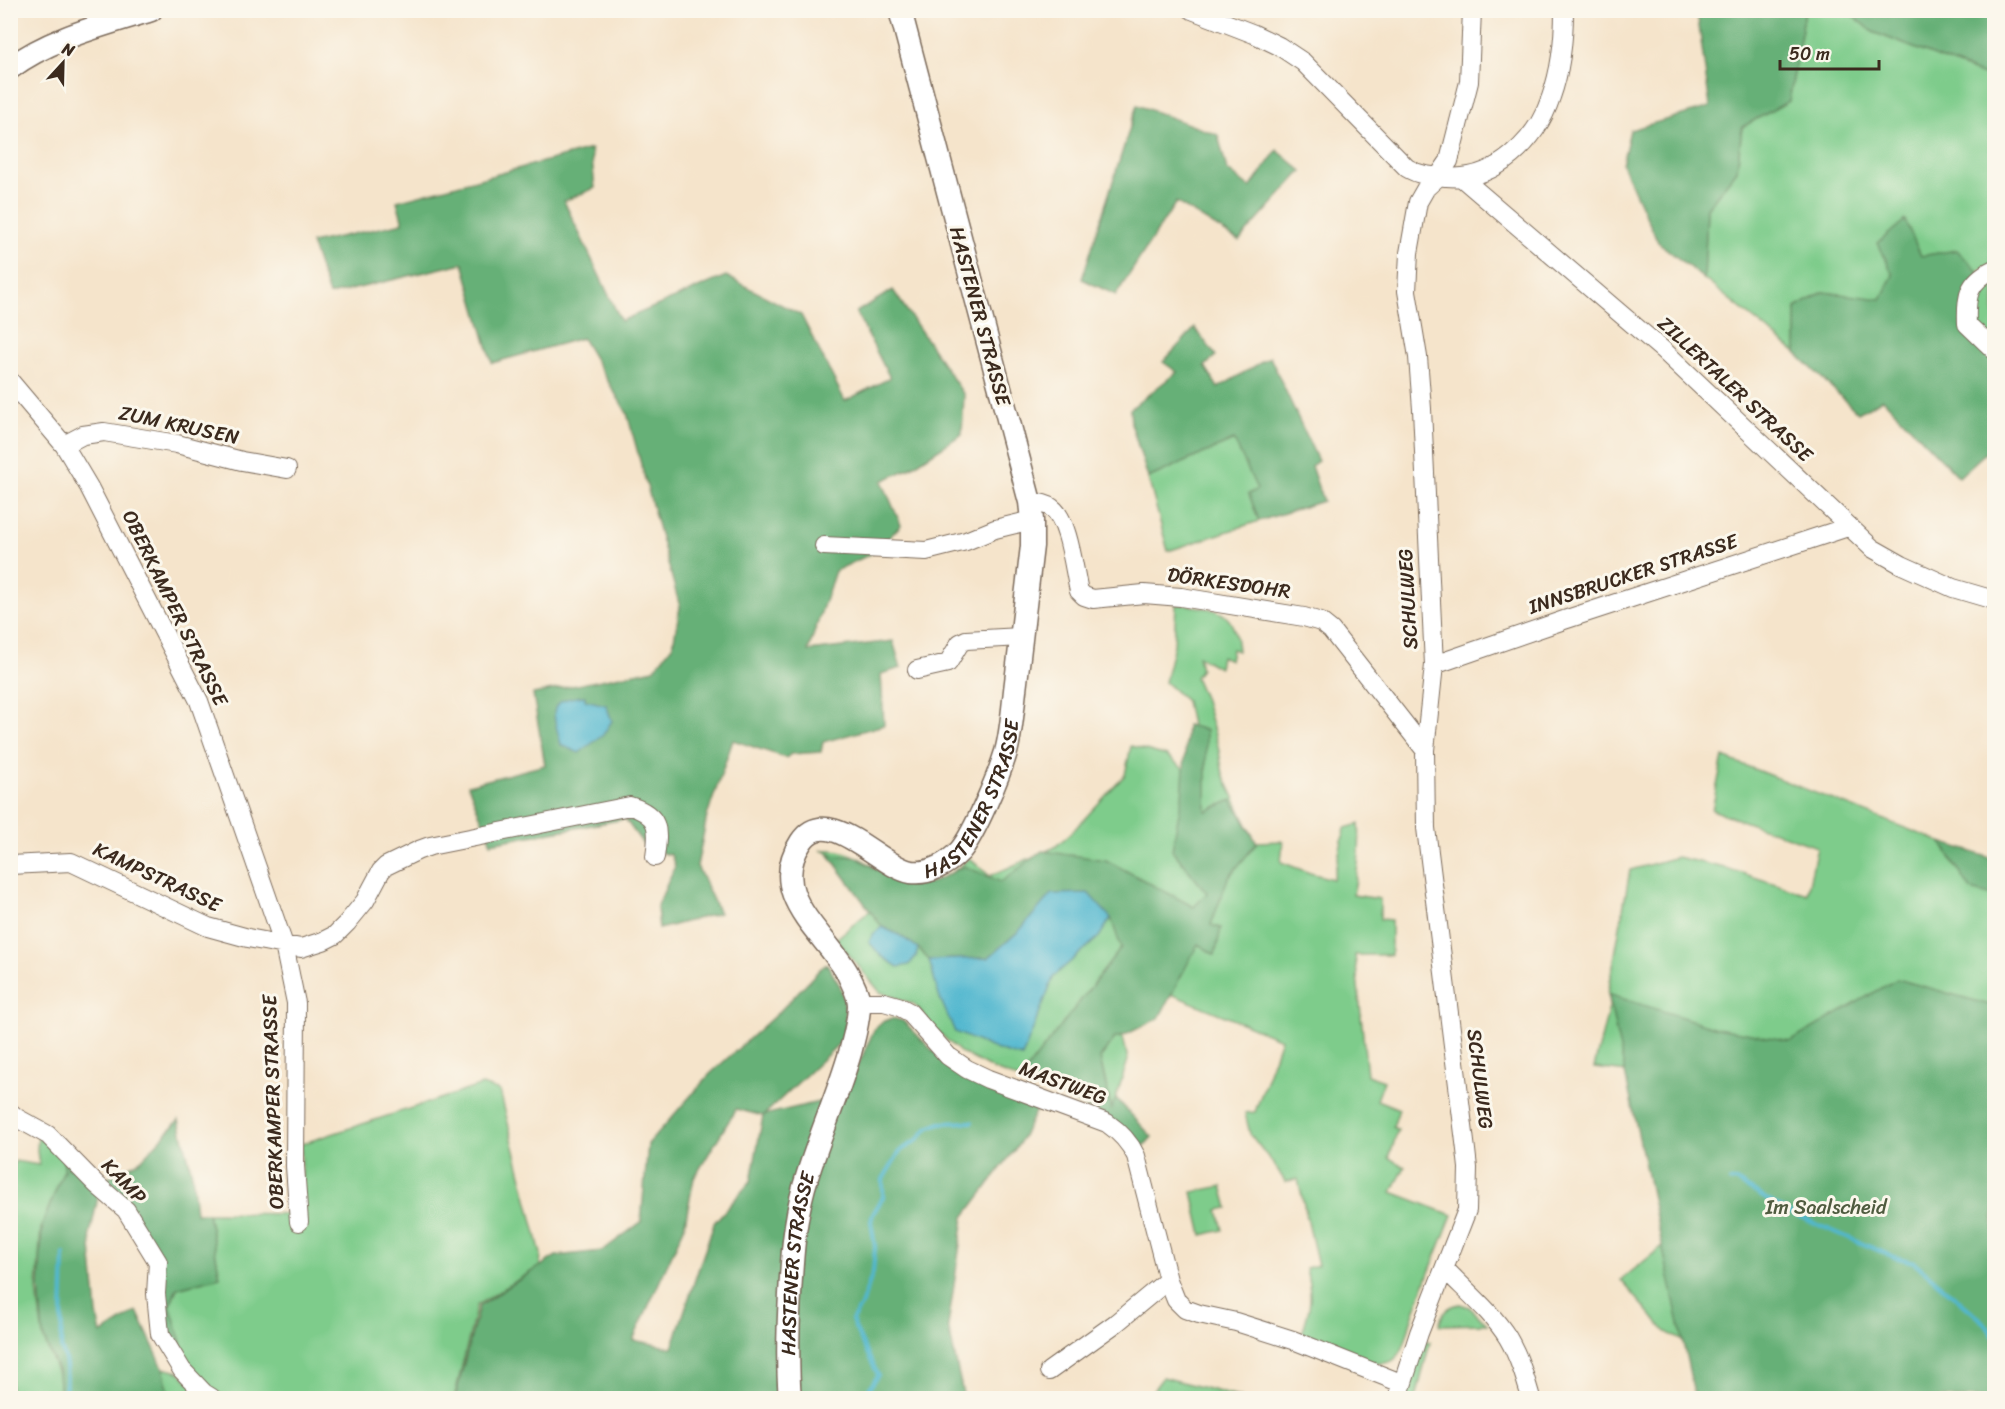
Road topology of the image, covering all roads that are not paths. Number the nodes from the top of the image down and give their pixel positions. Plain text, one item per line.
1 (151, 10) edge
2 (900, 10) edge
3 (1192, 10) edge
4 (1472, 10) edge
5 (1564, 10) edge
6 (10, 68) edge
7 (1438, 177) junction
8 (1463, 179) junction
9 (1995, 269) edge
10 (1995, 350) edge
11 (10, 381) edge
12 (64, 445) junction
13 (286, 469) dead end
14 (1031, 511) junction
15 (1848, 526) junction
16 (824, 546) dead end
17 (1995, 600) edge
18 (1021, 637) junction
19 (1434, 665) junction
20 (917, 670) dead end
21 (1425, 750) junction
22 (655, 857) dead end
23 (10, 865) edge
24 (284, 945) junction
25 (859, 1002) junction
26 (10, 1112) edge
27 (1468, 1197) joint
28 (299, 1222) dead end
29 (1445, 1269) junction
30 (1168, 1280) junction
31 (1050, 1371) dead end
32 (1399, 1391) edge
33 (212, 1398) edge
34 (790, 1398) edge
35 (1531, 1398) edge

1 - 6 main road
2 - 14 main road, HASTENER STRASSE
3 - 7 street
4 - 7 street, SCHULWEG
5 - 8 street
7 - 8 street
7 - 19 street, SCHULWEG
8 - 15 street, ZILLERTALER STRASSE
9 - 10 street
11 - 12 street, OBERKAMPER STRASSE
12 - 13 street, ZUM KRUSEN
12 - 24 street, OBERKAMPER STRASSE
14 - 16 street
14 - 18 main road, HASTENER STRASSE
14 - 21 street, DÖRKESDOHR
15 - 17 street, ZILLERTALER STRASSE
15 - 19 street, INNSBRUCKER STRASSE
18 - 20 street
18 - 25 main road, HASTENER STRASSE
19 - 21 street, SCHULWEG
21 - 27 street, SCHULWEG
22 - 24 street
23 - 24 street, KAMPSTRASSE
24 - 28 street, OBERKAMPER STRASSE
25 - 30 street, MASTWEG
25 - 34 main road, HASTENER STRASSE
26 - 33 street, KAMP
27 - 29 street, MASTWEG
29 - 32 street, MASTWEG
29 - 35 street
30 - 31 street
30 - 32 street, MASTWEG

